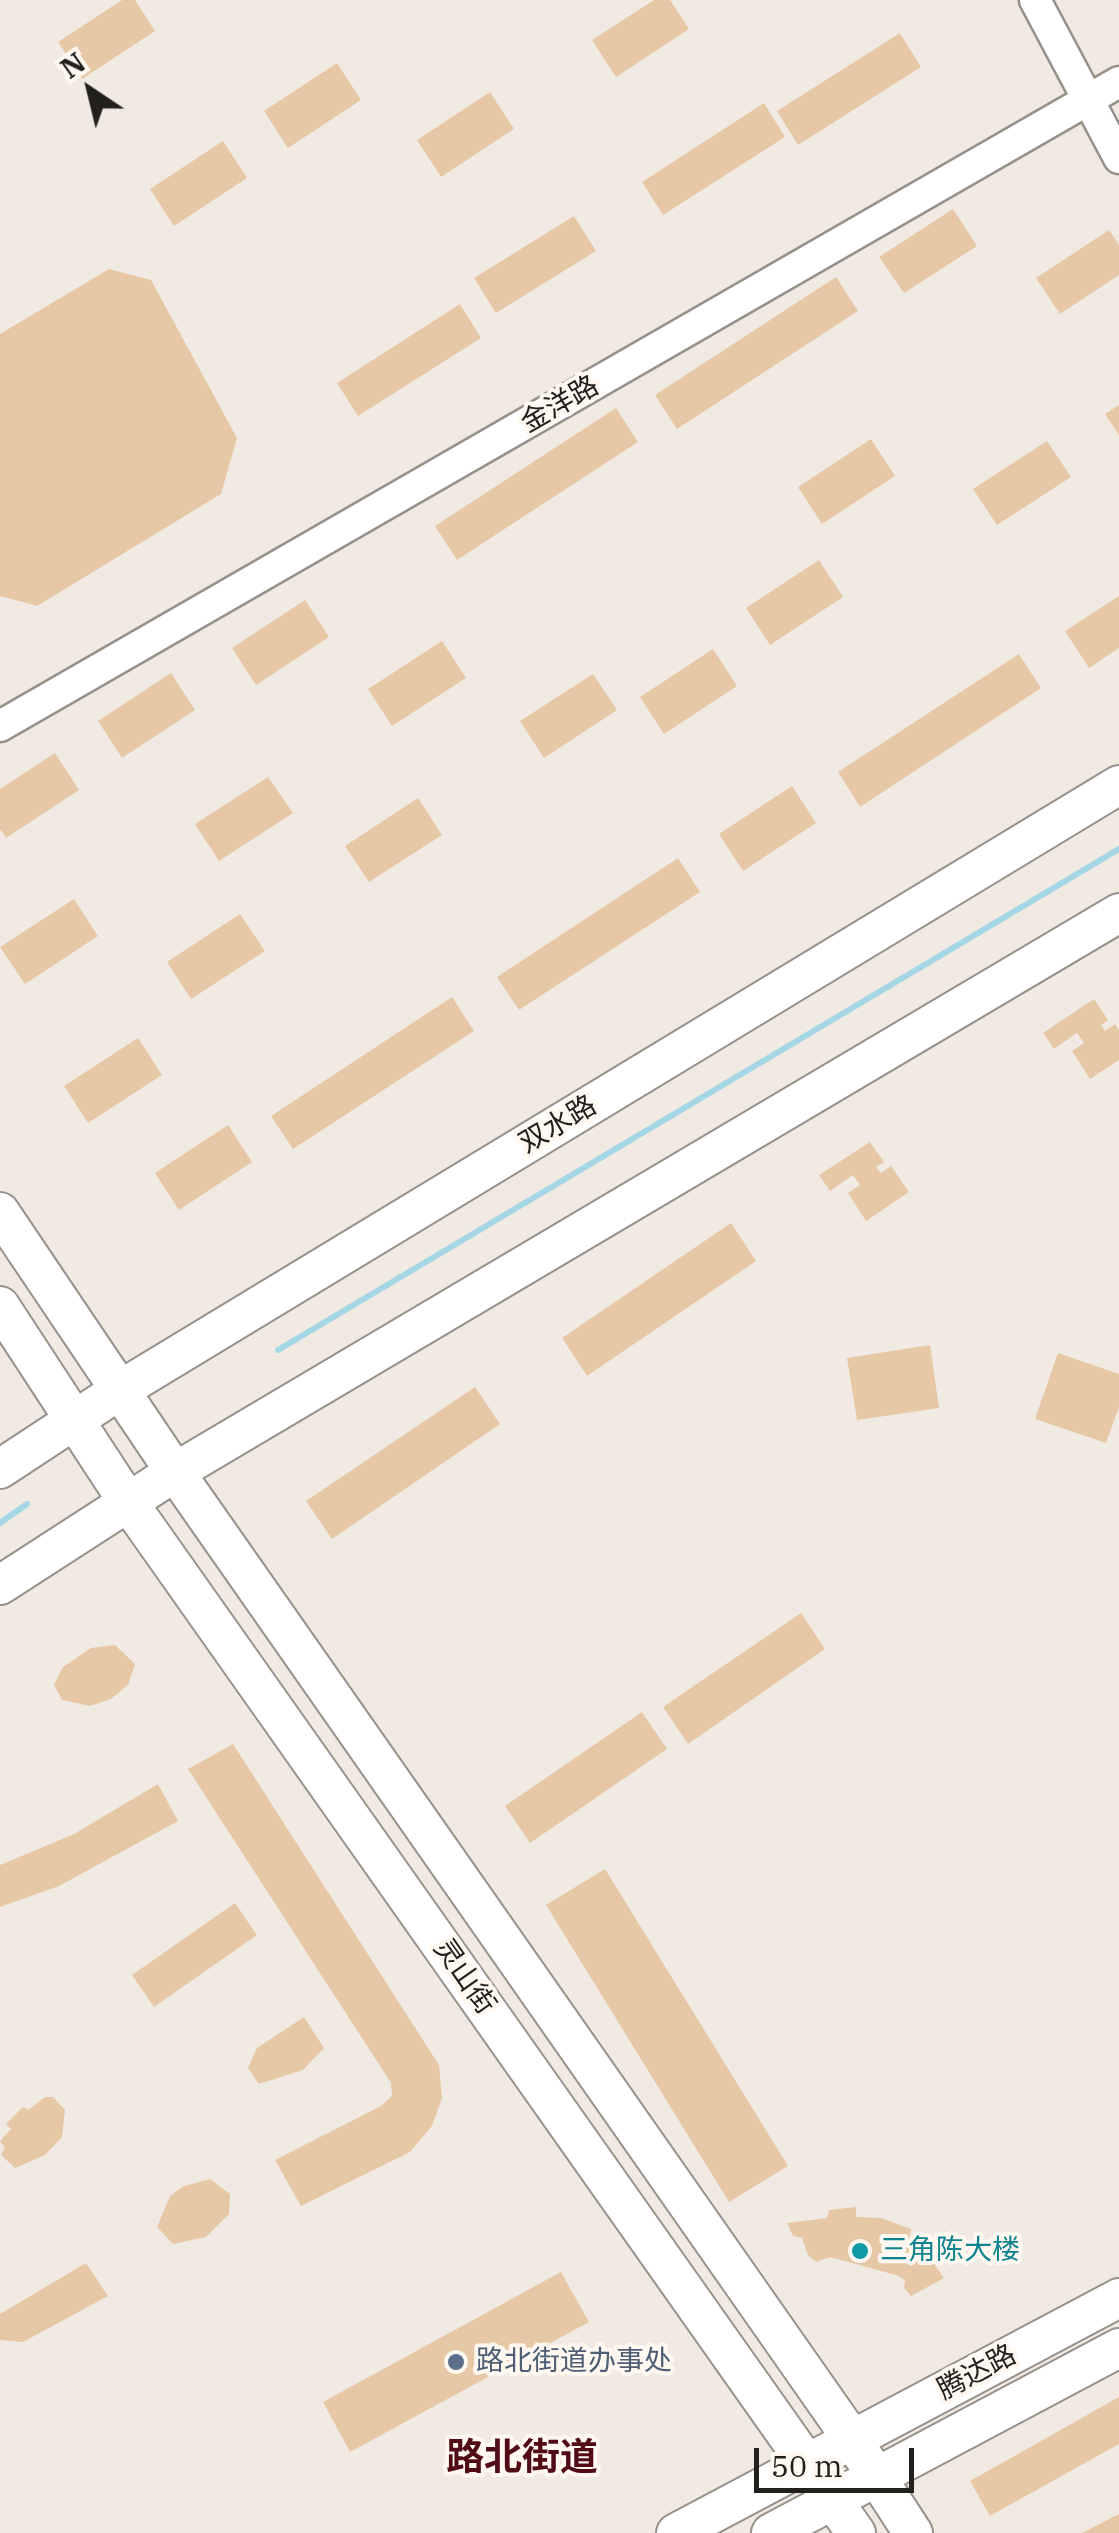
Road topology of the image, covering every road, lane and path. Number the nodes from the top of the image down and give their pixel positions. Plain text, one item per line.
1 (1035, 0) edge
2 (1119, 82) edge
3 (1090, 101) junction
4 (1119, 158) edge
5 (0, 726) edge
6 (1119, 785) edge
7 (1119, 913) edge
8 (0, 1212) edge
9 (0, 1306) edge
10 (120, 1390) junction
11 (74, 1419) junction
12 (0, 1468) edge
13 (175, 1472) junction
14 (128, 1502) junction
15 (0, 1585) edge
16 (1119, 2298) edge
17 (1119, 2348) edge
18 (852, 2438) junction
19 (808, 2462) junction
20 (875, 2476) junction
21 (834, 2500) junction
22 (676, 2533) edge
23 (771, 2533) edge
24 (856, 2533) edge
25 (913, 2533) edge

1 - 3 street
2 - 3 street, 金洋路
3 - 4 street
3 - 5 street, 金洋路
6 - 10 main road, 双水路
7 - 13 main road
8 - 10 main road, 灵山街
9 - 11 main road, 灵山街
10 - 11 main road, 双水路
10 - 13 main road, 灵山街
11 - 12 main road, 双水路
11 - 14 main road, 灵山街
13 - 14 main road
13 - 18 main road, 灵山街
14 - 15 main road
14 - 19 main road, 灵山街
16 - 18 main road, 腾达路
17 - 20 main road, 腾达路
18 - 19 main road, 腾达路
18 - 20 main road, 灵山街
19 - 21 main road, 灵山街
19 - 22 main road, 腾达路
20 - 21 main road, 腾达路
20 - 25 main road, 灵山街
21 - 23 main road, 腾达路
21 - 24 main road, 灵山街

